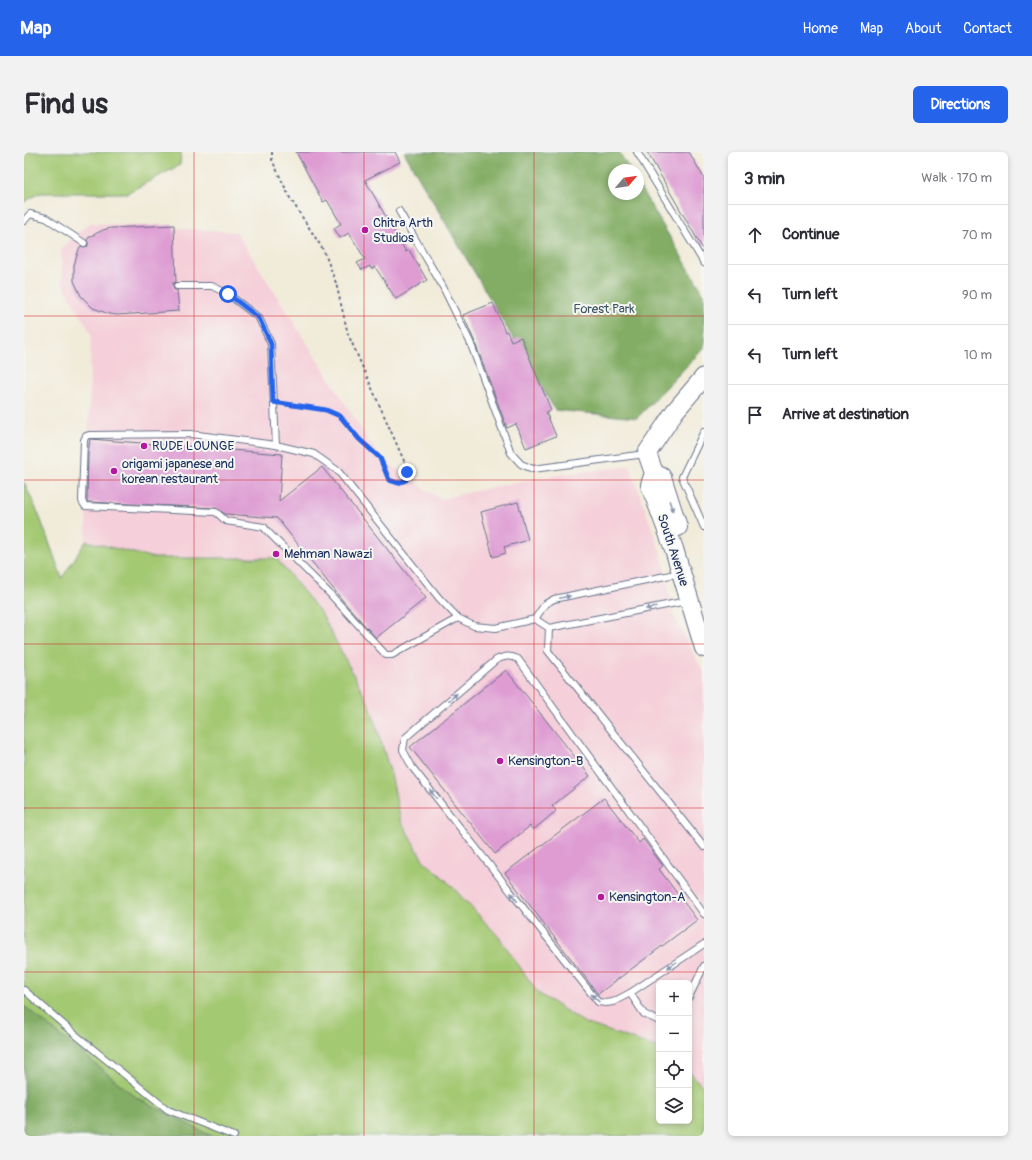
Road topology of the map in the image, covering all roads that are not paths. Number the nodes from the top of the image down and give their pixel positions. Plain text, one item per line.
1 (637, 152) edge
2 (399, 211) dead end
3 (24, 221) edge
4 (84, 243) dead end
5 (704, 263) edge
6 (177, 286) dead end
7 (704, 377) edge
8 (704, 431) edge
9 (276, 446) junction
10 (647, 453) junction
11 (654, 473) junction
12 (704, 527) edge
13 (681, 573) junction
14 (689, 600) junction
15 (704, 616) edge
16 (458, 618) junction
17 (535, 619) junction
18 (549, 628) junction
19 (704, 648) edge
20 (704, 847) edge
21 (704, 914) edge
22 (704, 944) edge
23 (704, 966) edge
24 (24, 990) edge
25 (692, 991) edge
26 (630, 993) junction
27 (656, 1020) edge
28 (234, 1136) edge

1 - 5 lane
2 - 10 lane
3 - 4 lane
6 - 9 lane
7 - 10 street
8 - 12 lane
9 - 16 lane
9 - 16 lane
10 - 11 street, South Avenue
11 - 13 street, South Avenue
11 -> 15 street
13 - 14 street, South Avenue
17 -> 13 lane
14 -> 18 lane
14 - 19 street, South Avenue
16 - 17 lane
17 - 18 lane
18 - 20 lane
26 -> 21 lane
22 -> 26 lane
23 - 25 lane
24 - 28 lane
26 - 27 lane

